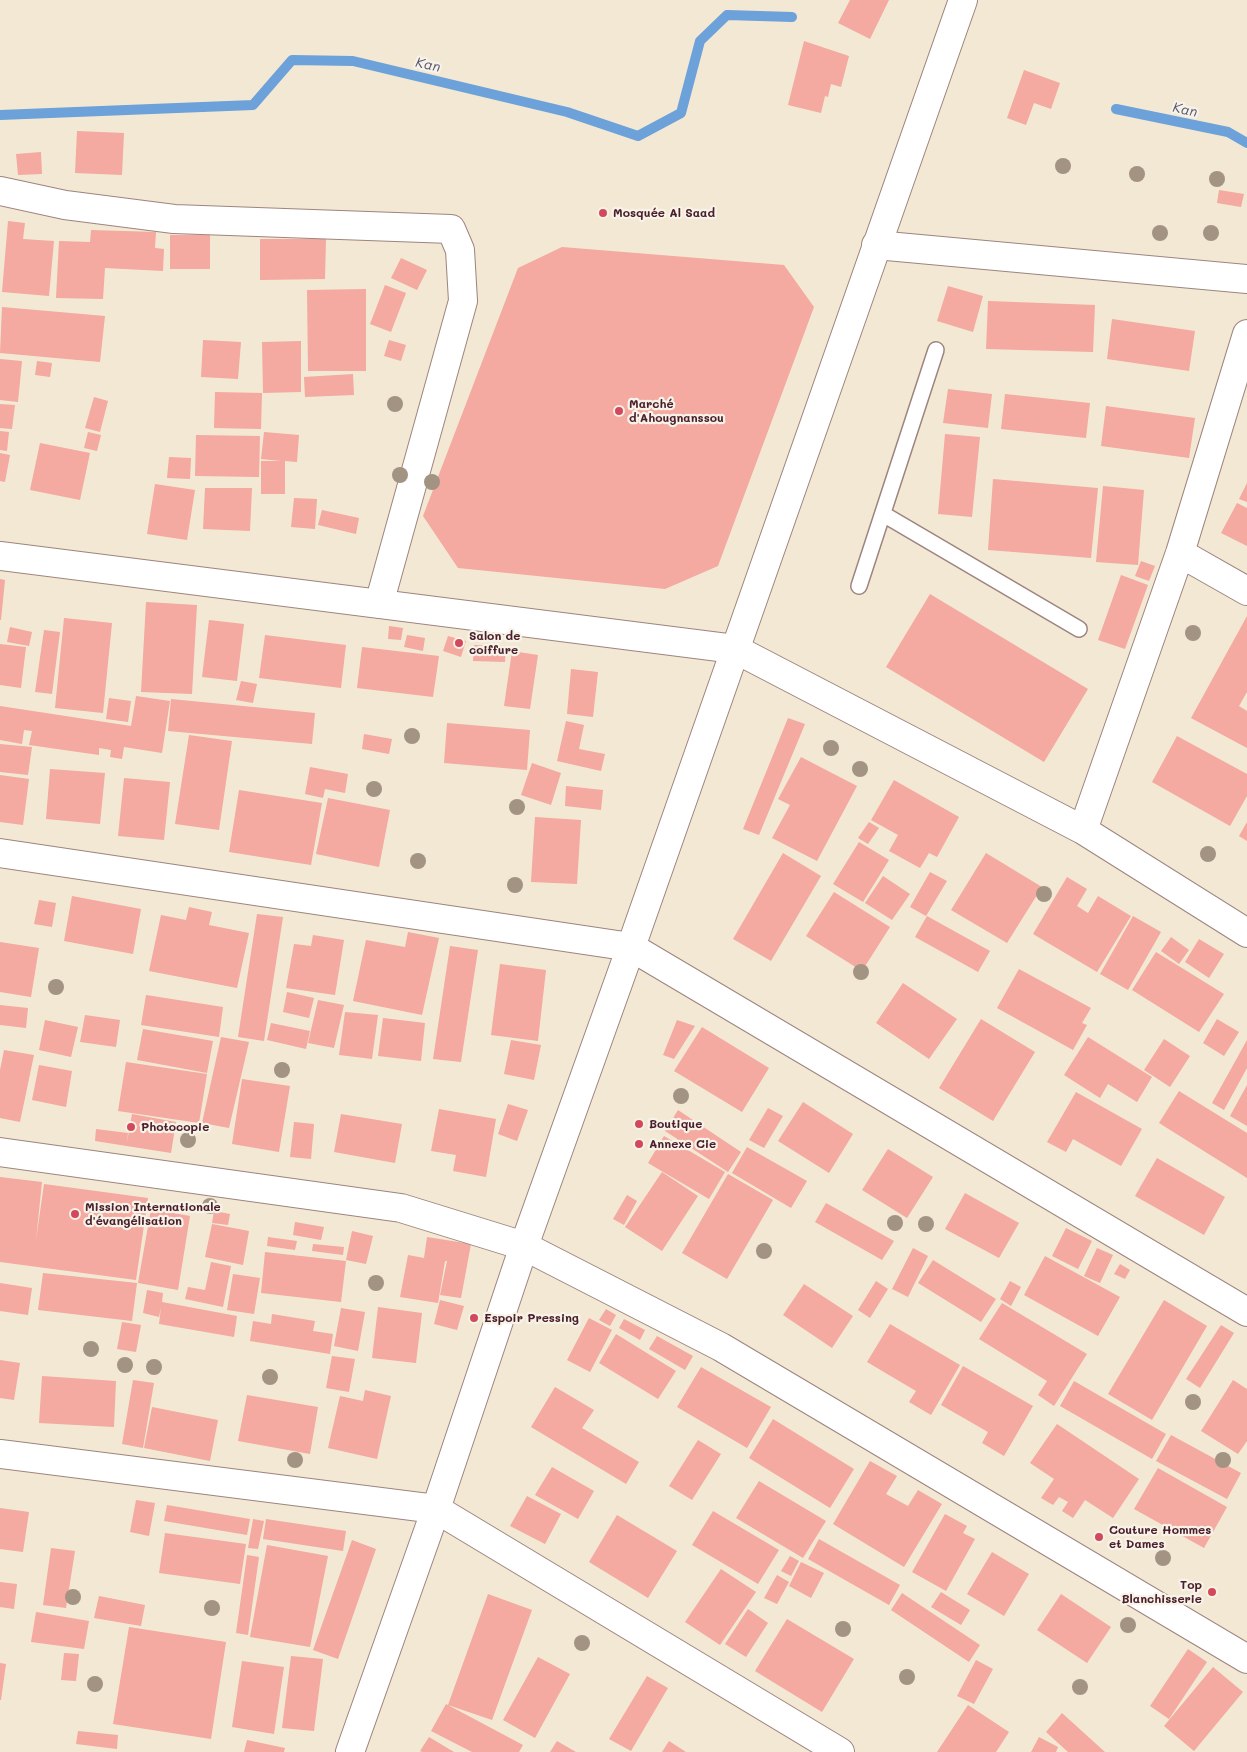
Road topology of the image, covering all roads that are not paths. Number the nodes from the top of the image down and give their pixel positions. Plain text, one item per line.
1 (963, 0) edge
2 (0, 191) edge
3 (876, 245) junction
4 (1247, 279) edge
5 (1247, 334) edge
6 (936, 350) dead end
7 (883, 514) junction
8 (1180, 552) junction
9 (0, 556) edge
10 (859, 586) dead end
11 (1247, 592) edge
12 (379, 604) junction
13 (1079, 629) dead end
14 (736, 649) junction
15 (1083, 830) junction
16 (0, 853) edge
17 (1247, 933) edge
18 (631, 947) junction
19 (0, 1152) edge
20 (524, 1246) junction
21 (1247, 1312) edge
22 (0, 1454) edge
23 (436, 1508) junction
24 (1247, 1659) edge
25 (350, 1752) edge
26 (840, 1752) edge

1 - 3 street
2 - 12 street
3 - 4 street
3 - 14 street
5 - 8 street
6 - 7 lane
7 - 10 lane
7 - 13 lane
8 - 11 street
8 - 15 street
9 - 12 street
12 - 14 street
14 - 15 street
14 - 18 street
15 - 17 street
16 - 18 street
18 - 20 street
18 - 21 street
19 - 20 street
20 - 23 street
20 - 24 street
22 - 23 street
23 - 25 street
23 - 26 street

